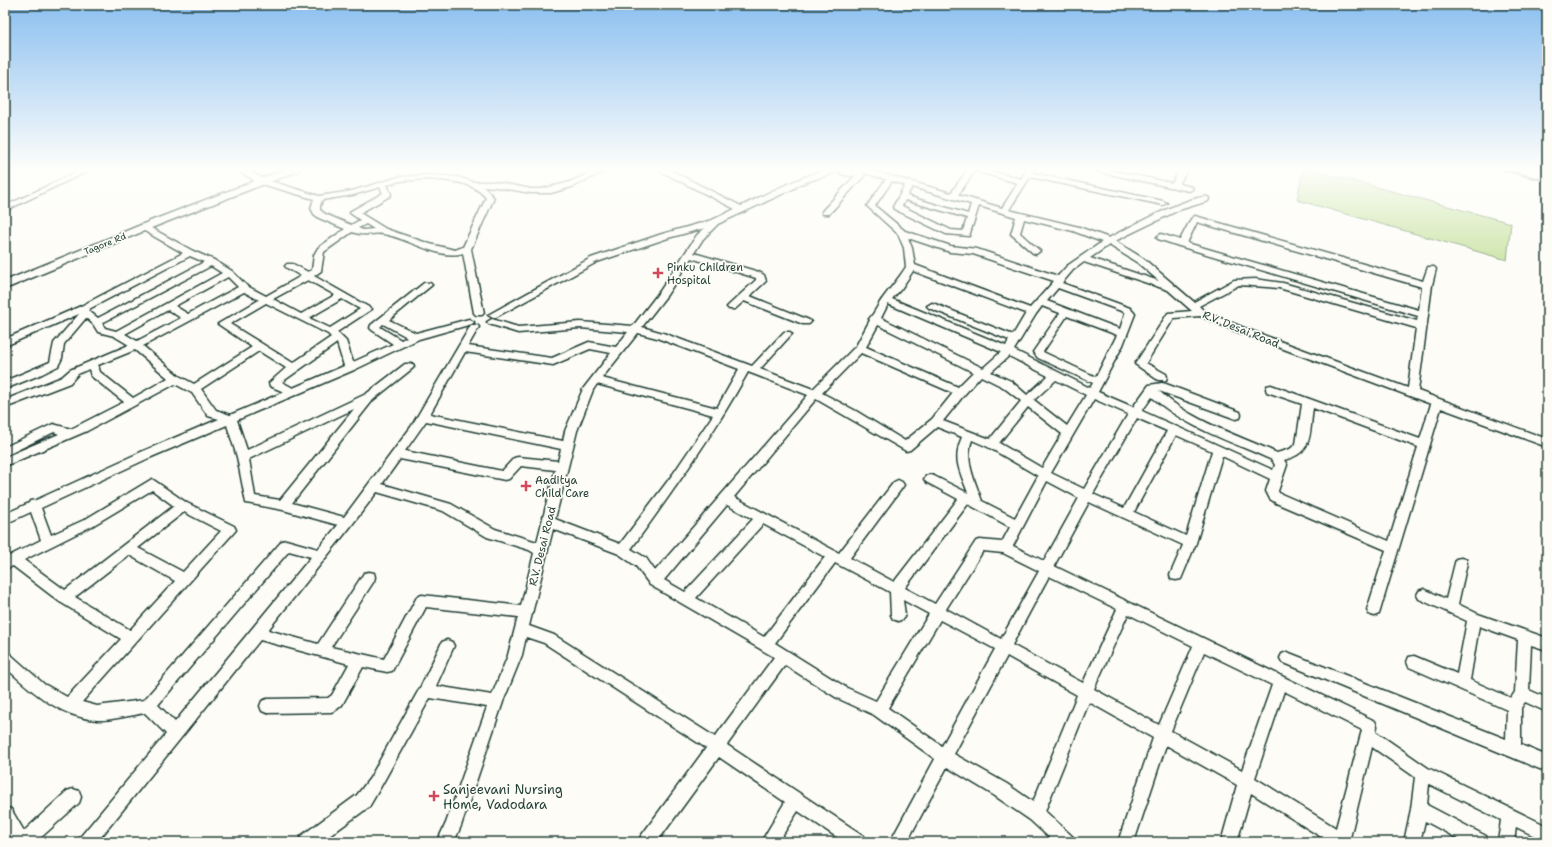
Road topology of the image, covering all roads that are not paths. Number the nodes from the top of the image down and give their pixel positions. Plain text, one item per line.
1 (191, 209) edge
2 (316, 209) edge
3 (362, 209) edge
4 (485, 209) edge
5 (741, 209) edge
6 (829, 209) edge
7 (874, 209) edge
8 (900, 209) edge
9 (942, 209) edge
10 (974, 209) edge
11 (995, 209) edge
12 (1175, 209) edge
13 (1004, 211) joint
14 (826, 212) dead end
15 (1021, 215) junction
16 (970, 217) junction
17 (366, 220) junction
18 (715, 222) junction
19 (144, 227) junction
20 (352, 229) junction
21 (383, 231) junction
22 (902, 233) junction
23 (1161, 237) dead end
24 (1109, 241) junction
25 (1182, 244) junction
26 (467, 249) junction
27 (1036, 251) dead end
28 (190, 254) junction
29 (689, 254) junction
30 (1083, 259) junction
31 (1121, 261) junction
32 (211, 262) junction
33 (290, 266) dead end
34 (912, 267) junction
35 (1431, 269) dead end
36 (229, 273) junction
37 (308, 276) junction
38 (1058, 282) junction
39 (5, 285) edge
40 (427, 285) dead end
41 (1427, 285) junction
42 (244, 288) junction
43 (1173, 289) junction
44 (212, 294) junction
45 (342, 295) junction
46 (743, 297) junction
47 (265, 299) junction
48 (886, 300) junction
49 (1040, 302) junction
50 (168, 306) junction
51 (932, 306) dead end
52 (732, 307) dead end
53 (1197, 309) junction
54 (85, 311) junction
55 (1066, 311) junction
56 (479, 312) junction
57 (1032, 312) junction
58 (1424, 315) junction
59 (188, 318) junction
60 (301, 318) junction
61 (492, 318) junction
62 (382, 320) junction
63 (874, 320) junction
64 (97, 322) junction
65 (806, 322) dead end
66 (471, 324) junction
67 (1422, 326) junction
68 (636, 329) junction
69 (117, 334) junction
70 (787, 334) dead end
71 (1123, 334) junction
72 (334, 335) junction
73 (415, 337) junction
74 (1015, 339) junction
75 (5, 342) edge
76 (401, 344) junction
77 (136, 346) junction
78 (259, 347) junction
79 (462, 348) junction
80 (860, 348) junction
81 (618, 351) junction
82 (1008, 351) junction
83 (93, 363) junction
84 (409, 366) dead end
85 (293, 368) junction
86 (350, 368) junction
87 (749, 370) junction
88 (983, 372) junction
89 (1055, 375) junction
90 (1162, 377) dead end
91 (175, 379) junction
92 (595, 380) junction
93 (1098, 382) junction
94 (5, 385) edge
95 (1271, 388) dead end
96 (194, 390) junction
97 (1151, 390) junction
98 (293, 392) junction
99 (960, 392) junction
100 (815, 394) junction
101 (1092, 394) junction
102 (1412, 394) junction
103 (370, 397) junction
104 (1027, 401) junction
105 (132, 402) junction
106 (1308, 402) junction
107 (1437, 403) junction
108 (5, 404) edge
109 (720, 413) junction
110 (1134, 413) junction
111 (1236, 415) dead end
112 (422, 416) junction
113 (231, 419) junction
114 (936, 422) junction
115 (1174, 429) junction
116 (1068, 432) junction
117 (71, 433) junction
118 (968, 436) junction
119 (1547, 443) edge
120 (992, 444) junction
121 (1424, 445) junction
122 (568, 446) junction
123 (1218, 450) junction
124 (5, 452) edge
125 (397, 454) junction
126 (243, 457) junction
127 (1276, 457) junction
128 (5, 462) edge
129 (562, 466) junction
130 (1045, 475) junction
131 (1277, 477) junction
132 (930, 479) dead end
133 (898, 485) dead end
134 (373, 486) junction
135 (1086, 496) junction
136 (725, 498) junction
137 (971, 501) junction
138 (34, 504) junction
139 (283, 505) junction
140 (183, 506) junction
141 (1127, 513) junction
142 (5, 518) edge
143 (761, 518) junction
144 (548, 522) junction
145 (347, 523) junction
146 (1018, 525) junction
147 (1190, 543) junction
148 (48, 544) junction
149 (1005, 548) junction
150 (1393, 548) junction
151 (128, 549) junction
152 (623, 550) junction
153 (541, 551) junction
154 (322, 555) junction
155 (837, 558) junction
156 (10, 562) edge
157 (1461, 563) dead end
158 (1046, 568) junction
159 (1176, 575) dead end
160 (369, 577) dead end
161 (184, 579) junction
162 (655, 581) junction
163 (896, 589) junction
164 (1424, 595) dead end
165 (65, 598) junction
166 (687, 599) junction
167 (1125, 606) junction
168 (1451, 607) junction
169 (1374, 610) dead end
170 (938, 611) junction
171 (526, 612) junction
172 (898, 615) dead end
173 (1474, 618) junction
174 (521, 629) junction
175 (257, 634) junction
176 (1525, 635) junction
177 (131, 638) junction
178 (1201, 643) junction
179 (1547, 644) edge
180 (766, 645) junction
181 (447, 646) dead end
182 (1004, 647) junction
183 (321, 651) junction
184 (783, 656) junction
185 (5, 658) edge
186 (1287, 658) dead end
187 (359, 660) junction
188 (1414, 662) dead end
189 (1280, 682) junction
190 (1462, 684) junction
191 (426, 691) junction
192 (1086, 692) junction
193 (1522, 694) junction
194 (496, 702) junction
195 (1547, 705) edge
196 (69, 706) junction
197 (148, 706) junction
198 (267, 706) dead end
199 (1514, 706) junction
200 (879, 710) junction
201 (176, 733) junction
202 (1162, 734) junction
203 (1368, 735) junction
204 (716, 746) junction
205 (1513, 749) junction
206 (943, 756) junction
207 (1547, 764) edge
208 (1423, 773) junction
209 (1246, 781) junction
210 (73, 797) dead end
211 (796, 800) junction
212 (1419, 809) junction
213 (5, 814) edge
214 (1036, 814) junction
215 (1510, 816) junction
216 (1547, 834) edge
217 (1341, 841) edge
218 (23, 842) edge
219 (87, 842) edge
220 (307, 842) edge
221 (445, 842) edge
222 (647, 842) edge
223 (769, 842) edge
224 (858, 842) edge
225 (898, 842) edge
226 (1066, 842) edge
227 (1126, 842) edge
228 (1229, 842) edge
229 (1412, 842) edge
230 (1480, 842) edge
231 (1506, 842) edge

1 - 19 main road, Tagore Rd
2 - 20 street
3 - 17 street
4 - 26 street
5 - 18 street, R.V. Desai Road
6 - 14 street
7 - 22 street
8 - 16 street
9 - 16 street
10 - 16 street
11 - 13 street, R.V. Desai Road
12 - 24 street
13 - 15 street, R.V. Desai Road
15 - 24 street, R.V. Desai Road
15 - 27 street
17 - 20 street
17 - 21 street
18 - 29 street, R.V. Desai Road
18 - 61 street
19 - 28 street
19 - 39 main road, Tagore Rd
20 - 21 street
20 - 37 street
21 - 26 street
22 - 34 street
22 - 38 street
23 - 25 street
24 - 30 street
24 - 31 street, R.V. Desai Road
25 - 41 street
25 - 58 street
26 - 56 street
28 - 32 street
28 - 54 street
29 - 46 street
29 - 68 street, R.V. Desai Road
30 - 31 street
30 - 38 street
31 - 43 street
31 - 43 street, R.V. Desai Road
32 - 36 street
32 - 64 street
33 - 37 street
34 - 48 street
34 - 57 street
35 - 41 street
36 - 42 street
36 - 44 street
37 - 45 street
37 - 47 street
38 - 49 street
38 - 71 street
40 - 62 street
41 - 58 street
42 - 44 street
42 - 47 street
43 - 53 street, R.V. Desai Road
44 - 50 street
44 - 59 street
45 - 60 street
45 - 72 street
46 - 52 street
46 - 65 street
47 - 60 street
47 - 78 street
48 - 63 street
48 - 82 street
49 - 55 street
49 - 57 street
50 - 59 street
50 - 69 street
51 - 74 street
53 - 67 street
53 - 90 street
53 - 102 street, R.V. Desai Road
54 - 64 street
54 - 75 street
54 - 94 street
55 - 71 street
55 - 93 street
56 - 61 street
56 - 66 street
57 - 74 street
58 - 67 street
59 - 77 street
60 - 72 street
61 - 66 street
61 - 68 street
62 - 73 street
62 - 76 street
63 - 80 street
63 - 88 street
64 - 69 street
66 - 73 street
66 - 79 street
67 - 102 street
68 - 81 street, R.V. Desai Road
68 - 87 street
69 - 77 street
70 - 87 street
71 - 93 street
72 - 85 street
72 - 86 street
73 - 76 street
74 - 82 street
76 - 86 street
77 - 83 street
77 - 91 street
78 - 85 street
78 - 96 street
79 - 81 street
79 - 112 street
80 - 99 street
80 - 100 street
81 - 92 street, R.V. Desai Road
82 - 88 street
82 - 89 street
83 - 105 street
83 - 108 street
84 - 103 street
85 - 98 street
86 - 98 street
87 - 100 street
87 - 109 street
88 - 99 street
88 - 104 street
89 - 101 street
89 - 104 street
91 - 96 street
91 - 105 street
92 - 109 street
92 - 122 street, R.V. Desai Road
93 - 101 street
95 - 106 street
96 - 113 street
97 - 110 street
97 - 111 street
97 - 127 street
98 - 113 street
99 - 114 street
100 - 114 street
100 - 136 street
101 - 110 street
101 - 116 street
102 - 107 street, R.V. Desai Road
103 - 126 street
103 - 139 street
104 - 116 street
104 - 120 street
105 - 117 street
106 - 121 street
106 - 127 street
107 - 119 street, R.V. Desai Road
107 - 121 street
109 - 152 street
110 - 115 street
110 - 135 street
112 - 122 street
112 - 125 street
113 - 126 street
113 - 138 street
114 - 118 street
115 - 123 street
115 - 141 street
116 - 130 street
117 - 124 street
117 - 128 street
118 - 120 street
118 - 137 street
120 - 130 street
121 - 150 street
122 - 129 street, R.V. Desai Road
123 - 131 street
123 - 147 street
125 - 129 street
125 - 134 street
126 - 139 street
127 - 131 street
129 - 144 street, R.V. Desai Road
130 - 135 street
130 - 146 street
131 - 150 street
132 - 137 street
133 - 155 street
134 - 145 street
134 - 153 street
135 - 141 street
135 - 158 street
136 - 143 street
136 - 162 street
137 - 146 street
137 - 163 street
138 - 142 street
138 - 148 street
139 - 145 street
140 - 148 street
140 - 151 street
140 - 161 street
141 - 147 street
143 - 155 street
143 - 166 street
144 - 152 street
144 - 153 street, R.V. Desai Road
145 - 154 street
146 - 149 street
147 - 159 street
148 - 156 street
149 - 158 street
149 - 170 street
150 - 169 street
151 - 161 street
151 - 165 street
152 - 162 street
153 - 171 street, R.V. Desai Road
154 - 175 street
154 - 197 street
155 - 163 street
155 - 180 street
156 - 165 street
157 - 168 street
158 - 167 street
158 - 182 street
160 - 183 street
161 - 177 street
162 - 166 street
163 - 170 street
163 - 172 street
164 - 168 street
165 - 177 street
166 - 180 street
167 - 178 street
167 - 192 street
168 - 173 street
170 - 182 street
170 - 200 street
171 - 174 street, R.V. Desai Road
171 - 187 street
173 - 176 street
173 - 190 street
174 - 194 street, R.V. Desai Road
174 - 204 street
175 - 183 street
175 - 201 street
176 - 179 street
176 - 193 street
177 - 196 street
178 - 189 street
178 - 202 street
180 - 184 street
181 - 191 street
182 - 192 street
182 - 206 street
183 - 187 street
184 - 200 street
184 - 204 street
185 - 196 street
186 - 205 street
187 - 198 street
188 - 190 street
189 - 203 street
189 - 209 street
190 - 199 street
191 - 194 street
191 - 220 street
192 - 202 street
192 - 214 street
193 - 195 street
193 - 199 street
194 - 221 street, R.V. Desai Road
196 - 197 street
197 - 201 street
199 - 205 street
200 - 206 street
201 - 219 street
202 - 209 street
202 - 227 street
203 - 208 street
203 - 217 street
204 - 211 street
204 - 222 street
205 - 207 street
206 - 214 street
206 - 225 street
208 - 212 street
208 - 215 street
209 - 217 street
209 - 228 street
210 - 218 street
211 - 223 street
211 - 224 street
212 - 229 street
212 - 230 street
213 - 218 street
214 - 226 street
215 - 216 street
215 - 231 street

